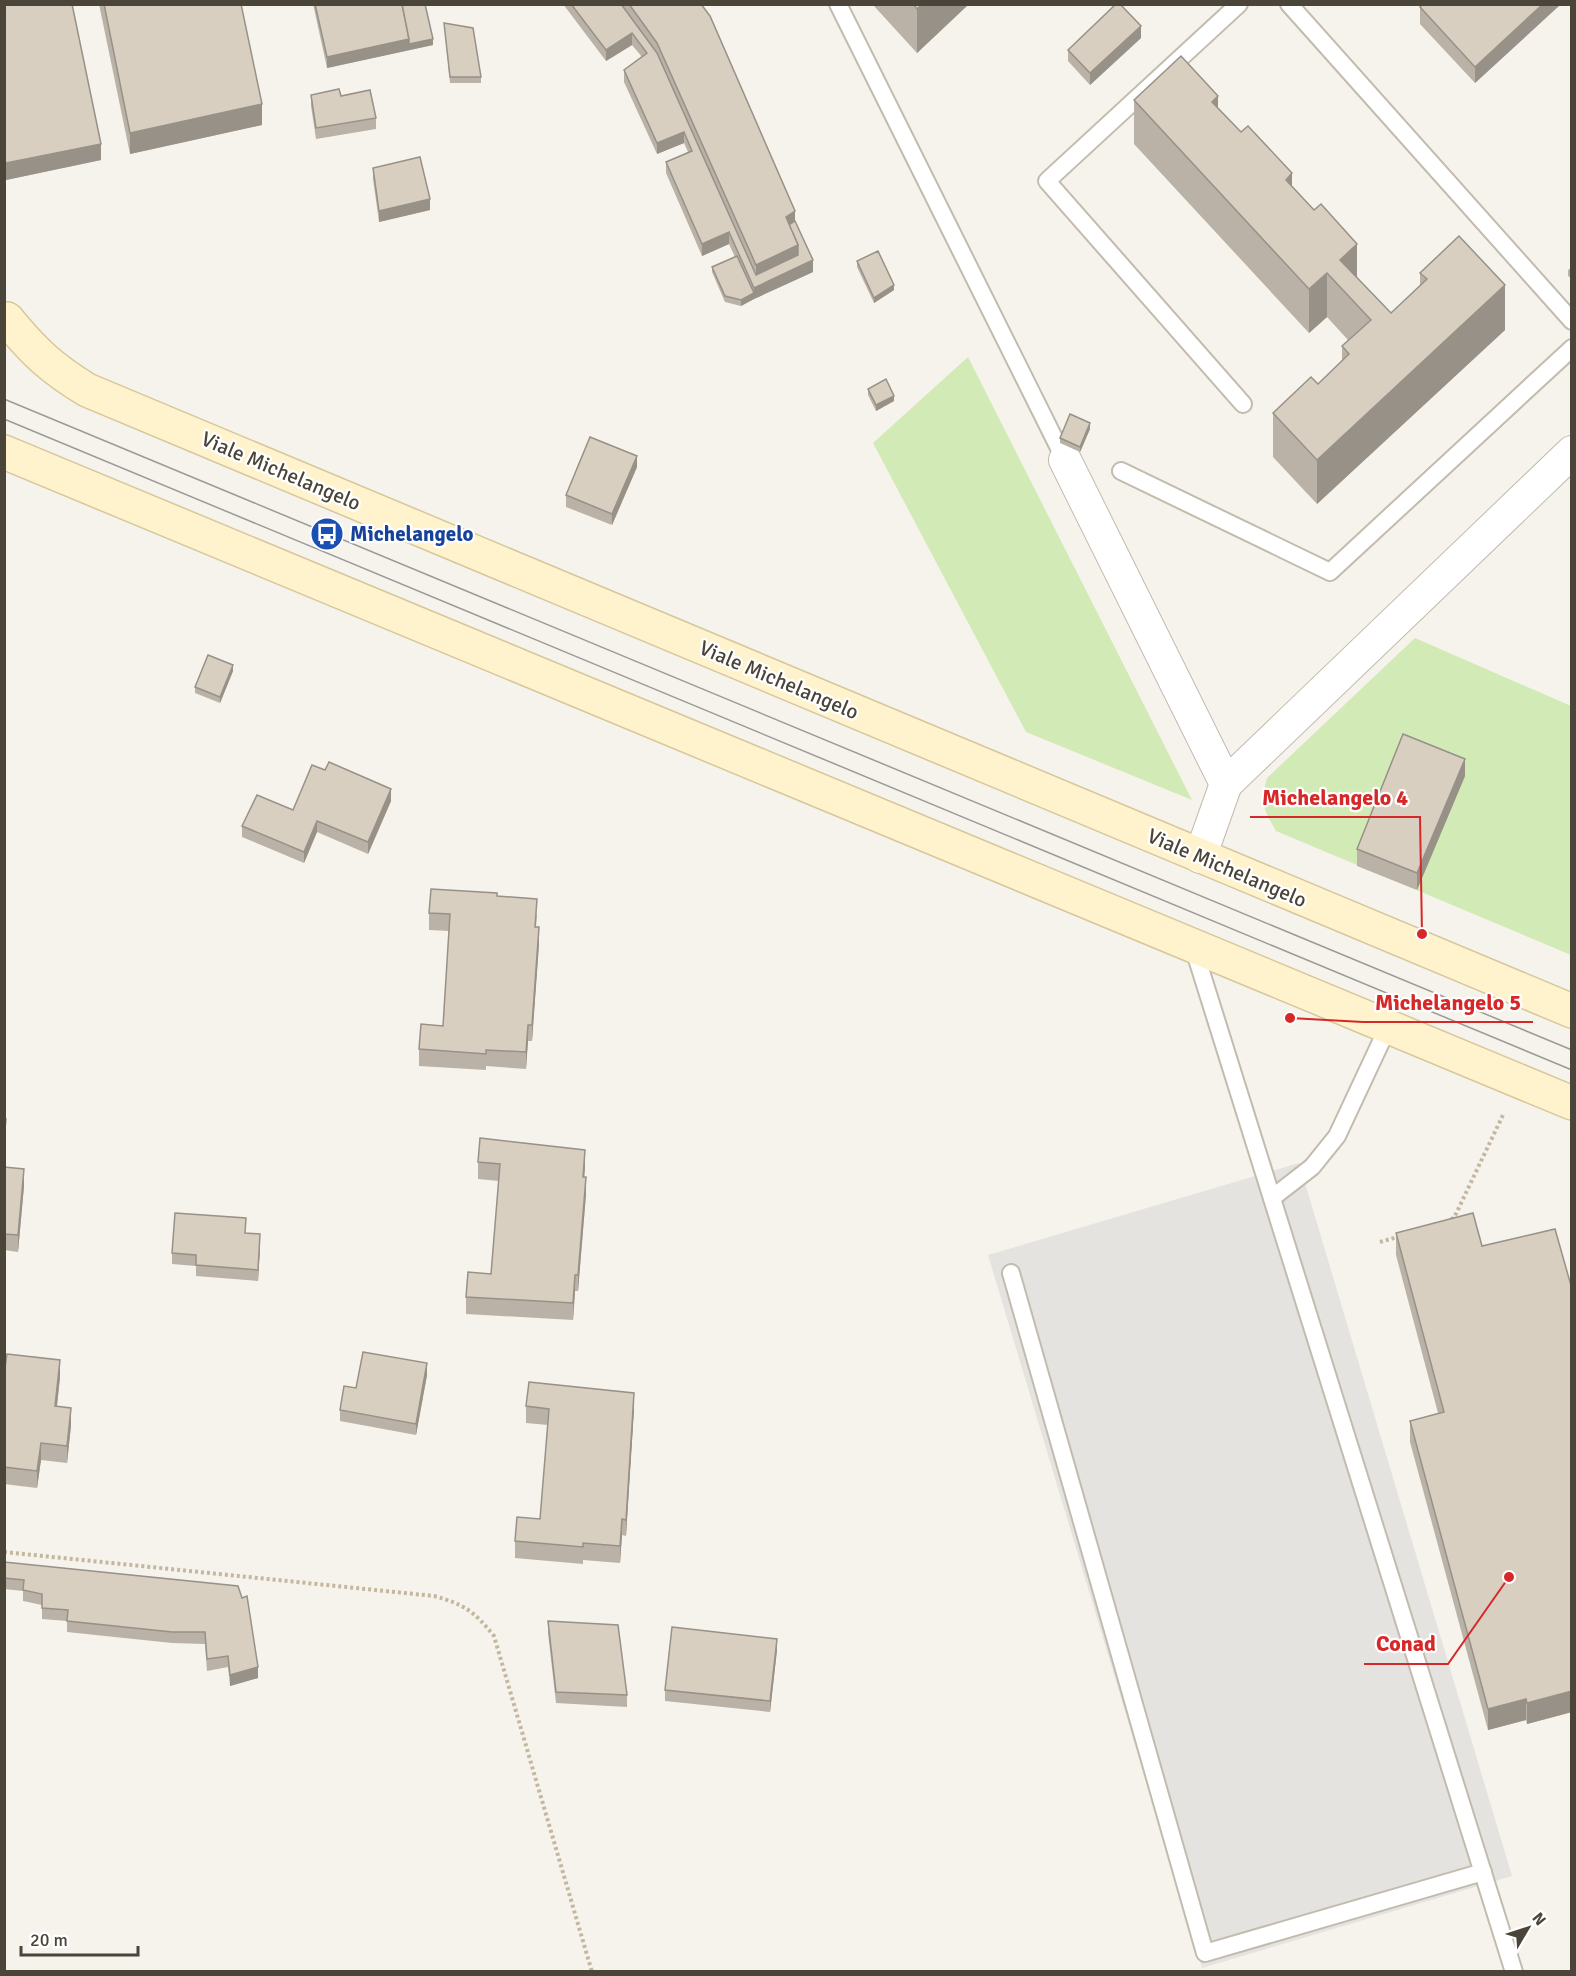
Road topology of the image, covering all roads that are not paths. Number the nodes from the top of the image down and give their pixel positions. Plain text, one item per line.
1 (838, 4) edge
2 (1239, 4) edge
3 (1289, 4) edge
4 (1572, 321) edge
5 (5, 323) edge
6 (1572, 348) edge
7 (1243, 404) dead end
8 (4, 452) edge
9 (1572, 452) edge
10 (1065, 460) joint
11 (1121, 471) dead end
12 (1226, 784) junction
13 (1200, 857) junction
14 (1193, 946) junction
15 (1572, 1011) edge
16 (1388, 1027) junction
17 (1572, 1103) edge
18 (1272, 1198) junction
19 (1011, 1273) dead end
20 (1483, 1872) junction
21 (1514, 1971) edge

1 - 10 lane
2 - 7 lane
3 - 4 lane
5 - 13 street, Viale Michelangelo
6 - 11 lane
8 - 14 street
9 - 12 street
10 - 12 street
12 - 13 street
13 - 15 street, Viale Michelangelo
14 - 16 street
14 - 18 lane
16 - 17 street
16 - 18 lane
18 - 20 lane
19 - 20 lane
20 - 21 lane

